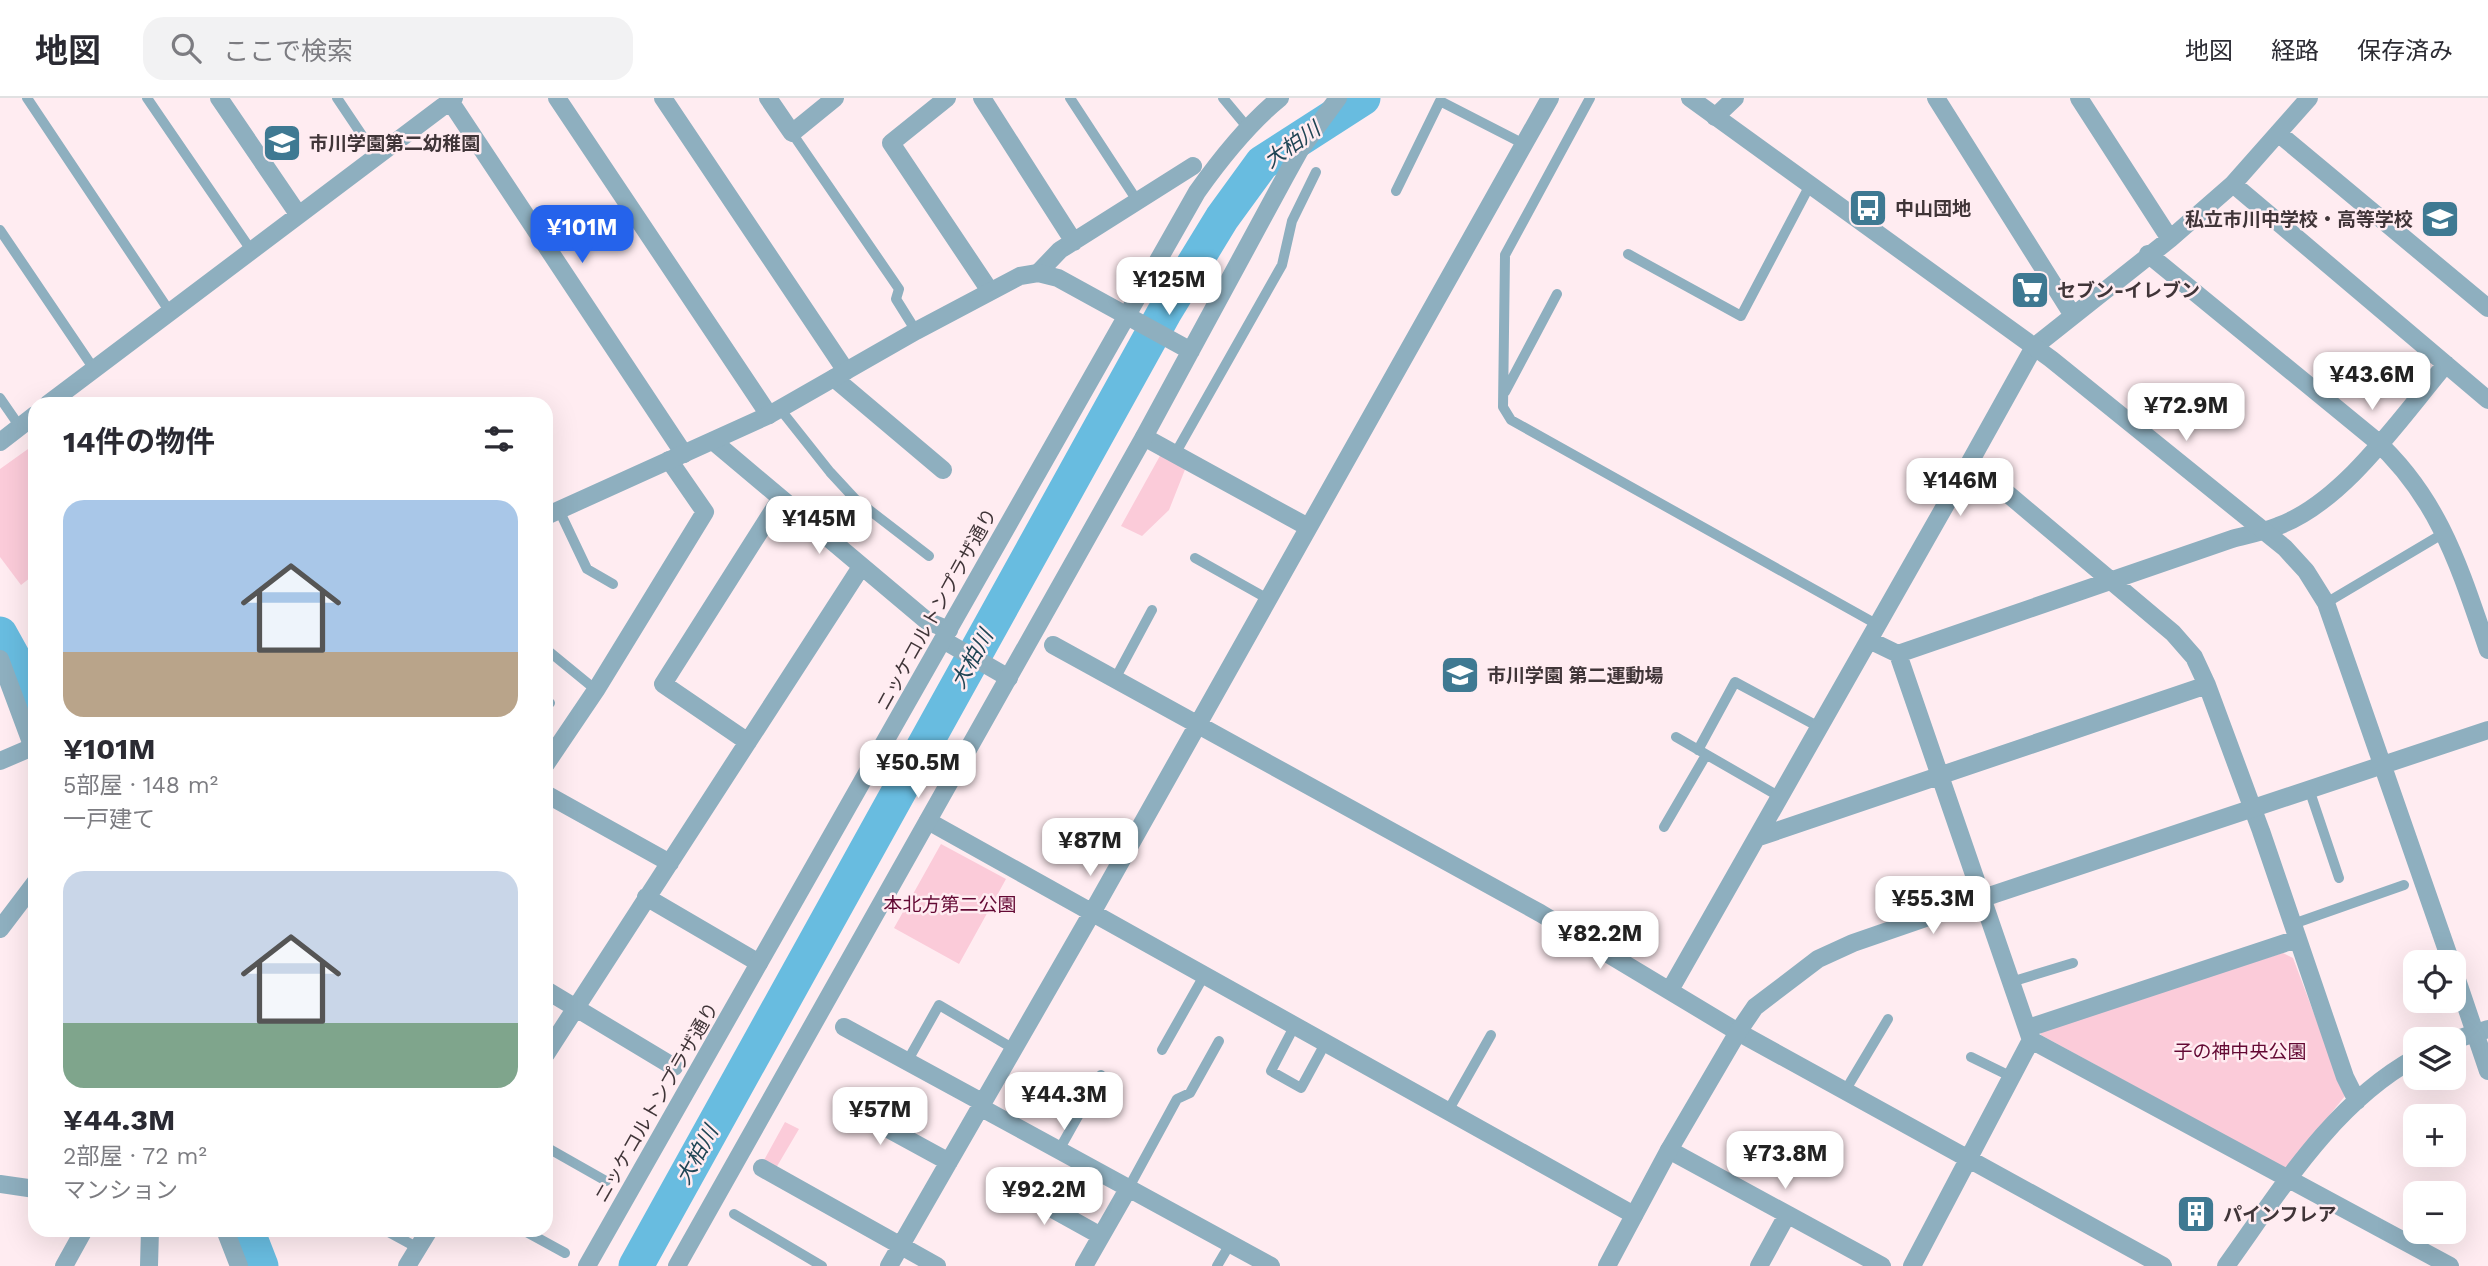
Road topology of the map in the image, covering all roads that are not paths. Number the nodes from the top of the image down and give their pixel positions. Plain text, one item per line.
1 (27, 98) edge
2 (147, 98) edge
3 (219, 98) edge
4 (337, 98) edge
5 (557, 98) edge
6 (663, 98) edge
7 (768, 98) edge
8 (835, 98) edge
9 (947, 98) edge
10 (982, 98) edge
11 (1070, 98) edge
12 (1223, 98) edge
13 (1280, 98) edge
14 (1338, 98) edge
15 (1550, 98) edge
16 (1590, 98) edge
17 (1690, 98) edge
18 (1735, 98) edge
19 (1936, 98) edge
20 (2079, 98) edge
21 (2309, 98) edge
22 (451, 99) edge
23 (1716, 117) junction
24 (1248, 128) junction
25 (792, 132) junction
26 (2278, 132) junction
27 (1524, 144) junction
28 (376, 156) junction
29 (1193, 166) dead end
30 (1316, 172) dead end
31 (2233, 184) junction
32 (1810, 186) junction
33 (1396, 191) dead end
34 (1138, 202) junction
35 (298, 214) junction
36 (0, 230) edge
37 (2170, 239) junction
38 (1074, 242) junction
39 (251, 250) junction
40 (1629, 254) dead end
41 (2148, 254) junction
42 (1038, 273) junction
43 (990, 290) junction
44 (1557, 294) dead end
45 (2488, 308) edge
46 (170, 312) junction
47 (2072, 314) junction
48 (1133, 320) junction
49 (916, 331) junction
50 (2034, 346) junction
51 (1185, 348) junction
52 (2446, 364) junction
53 (94, 369) junction
54 (840, 374) junction
55 (1504, 395) junction
56 (57, 397) edge
57 (0, 398) edge
58 (2488, 400) edge
59 (775, 412) junction
60 (28, 421) edge
61 (20, 427) junction
62 (1144, 437) junction
63 (713, 441) junction
64 (0, 442) edge
65 (2379, 444) junction
66 (1175, 454) junction
67 (676, 457) junction
68 (1970, 463) junction
69 (943, 470) dead end
70 (781, 498) junction
71 (553, 513) edge
72 (553, 515) edge
73 (1308, 527) junction
74 (2264, 530) junction
75 (2444, 534) junction
76 (929, 556) dead end
77 (1195, 558) dead end
78 (861, 567) junction
79 (2112, 582) junction
80 (613, 584) dead end
81 (1268, 599) junction
82 (2326, 603) junction
83 (1152, 610) dead end
84 (1873, 632) junction
85 (946, 635) junction
86 (1053, 645) dead end
87 (2488, 650) edge
88 (1898, 654) junction
89 (553, 655) edge
90 (0, 659) edge
91 (1009, 678) junction
92 (1115, 679) junction
93 (2207, 685) junction
94 (596, 690) junction
95 (1198, 724) junction
96 (1819, 727) junction
97 (2488, 730) edge
98 (28, 733) edge
99 (1676, 737) dead end
100 (748, 742) junction
101 (28, 751) edge
102 (1702, 753) junction
103 (553, 754) edge
104 (0, 761) edge
105 (2381, 764) junction
106 (1940, 776) junction
107 (2309, 789) junction
108 (1780, 797) junction
109 (553, 798) edge
110 (2253, 809) junction
111 (928, 821) junction
112 (1664, 827) dead end
113 (1759, 837) junction
114 (670, 863) junction
115 (2339, 878) dead end
116 (2404, 885) dead end
117 (28, 892) edge
118 (646, 897) junction
119 (1982, 898) junction
120 (1093, 912) junction
121 (0, 929) edge
122 (2295, 932) junction
123 (2447, 950) edge
124 (759, 963) junction
125 (2073, 963) dead end
126 (1205, 974) junction
127 (2011, 982) junction
128 (1670, 990) junction
129 (553, 994) edge
130 (2466, 997) edge
131 (577, 1007) junction
132 (1888, 1019) dead end
133 (1295, 1025) junction
134 (844, 1027) dead end
135 (2482, 1031) edge
136 (1738, 1032) junction
137 (2029, 1034) junction
138 (1491, 1035) dead end
139 (1219, 1041) dead end
140 (1326, 1042) junction
141 (553, 1043) edge
142 (1014, 1049) junction
143 (1162, 1050) dead end
144 (1972, 1057) dead end
145 (908, 1060) junction
146 (2403, 1065) edge
147 (674, 1067) dead end
148 (2488, 1071) edge
149 (1101, 1075) dead end
150 (2012, 1077) junction
151 (1845, 1091) junction
152 (2357, 1101) junction
153 (880, 1105) dead end
154 (980, 1107) junction
155 (1448, 1111) junction
156 (1059, 1150) junction
157 (1670, 1150) junction
158 (553, 1151) edge
159 (1968, 1160) junction
160 (949, 1162) junction
161 (762, 1168) dead end
162 (2287, 1180) junction
163 (606, 1181) dead end
164 (1006, 1184) dead end
165 (1, 1188) edge
166 (28, 1189) edge
167 (1128, 1189) junction
168 (734, 1214) dead end
169 (1634, 1215) junction
170 (1787, 1215) junction
171 (1101, 1236) junction
172 (80, 1237) edge
173 (150, 1237) edge
174 (228, 1237) edge
175 (398, 1237) edge
176 (425, 1237) edge
177 (536, 1237) edge
178 (1230, 1244) junction
179 (901, 1245) junction
180 (418, 1248) junction
181 (565, 1252) dead end
182 (64, 1266) edge
183 (149, 1266) edge
184 (239, 1266) edge
185 (407, 1266) edge
186 (587, 1266) edge
187 (677, 1266) edge
188 (822, 1266) edge
189 (889, 1266) edge
190 (937, 1266) edge
191 (1084, 1266) edge
192 (1217, 1266) edge
193 (1271, 1266) edge
194 (1607, 1266) edge
195 (1759, 1266) edge
196 (1882, 1266) edge
197 (1912, 1266) edge
198 (2163, 1266) edge
199 (2226, 1266) edge
200 (2449, 1266) edge

1 - 46 lane
2 - 39 lane
3 - 35 street
4 - 28 lane
5 - 59 street
6 - 54 street
7 - 25 street
8 - 25 street
9 - 43 street
10 - 38 street
11 - 34 lane
12 - 24 lane
13 - 24 street, ニッケコルトンプラザ通り
14 - 51 street
15 - 27 street
16 - 55 lane
17 - 23 street
18 - 23 street
19 - 47 street
20 - 37 street
21 - 26 street
22 - 28 street
22 - 67 street
23 - 32 street
24 - 48 street, ニッケコルトンプラザ通り
25 - 49 lane
26 - 31 street
26 - 45 street
27 - 33 lane
27 - 73 street
28 - 35 street
29 - 34 street
30 - 66 lane
31 - 37 street
31 - 52 street
32 - 40 lane
32 - 50 street
34 - 38 street
35 - 39 street
36 - 53 lane
37 - 41 street
38 - 42 street
39 - 46 street
41 - 47 street
41 - 65 street
42 - 43 street
42 - 48 street
43 - 49 street
44 - 55 lane
46 - 53 street
47 - 50 street
48 - 51 street
48 - 85 street, ニッケコルトンプラザ通り
49 - 54 street
50 - 68 street
50 - 74 street
51 - 62 street
52 - 58 street
52 - 65 street
53 - 56 street
54 - 59 street
54 - 69 street
55 - 84 lane
57 - 61 lane
59 - 63 street
59 - 76 lane
60 - 61 street
61 - 64 street
62 - 66 street
62 - 91 street
63 - 67 street
63 - 70 street
65 - 74 street
65 - 75 street
66 - 73 street
67 - 71 street
67 - 94 street
68 - 79 street
68 - 84 street
70 - 78 street
70 - 100 street
72 - 80 lane
73 - 81 street
74 - 79 street
74 - 82 street
75 - 82 lane
75 - 87 street
77 - 81 lane
78 - 85 street
78 - 100 street
79 - 88 street
79 - 93 street
81 - 95 street
82 - 105 street
83 - 92 lane
84 - 88 street
84 - 96 street
85 - 91 street
85 - 124 street, ニッケコルトンプラザ通り
86 - 92 street
88 - 106 street
89 - 94 lane
90 - 98 street
91 - 111 street
92 - 95 street
93 - 106 street
93 - 110 street
94 - 103 street
95 - 120 street
95 - 128 street
96 - 102 lane
96 - 108 street
97 - 105 street
99 - 102 lane
100 - 114 street
101 - 104 street
102 - 108 lane
102 - 112 lane
105 - 107 street
105 - 123 street
106 - 113 street
106 - 119 street
107 - 110 street
107 - 115 lane
108 - 113 street
109 - 114 street
110 - 119 street
110 - 122 street
111 - 120 street
111 - 187 street
113 - 128 street
114 - 118 street
116 - 122 lane
117 - 121 street
118 - 124 street
118 - 131 street
119 - 127 street
119 - 136 street
120 - 126 street
120 - 142 street
122 - 137 street
122 - 152 street
124 - 186 street, ニッケコルトンプラザ通り
125 - 127 lane
126 - 133 street
126 - 143 lane
127 - 137 street
128 - 136 street
129 - 131 street
130 - 135 street
131 - 141 street
131 - 147 street
132 - 151 lane
133 - 140 street
133 - 140 lane
134 - 145 street
135 - 148 street
136 - 151 street
136 - 157 street
137 - 150 street
137 - 162 street
138 - 155 lane
139 - 167 lane
140 - 155 street
142 - 145 lane
142 - 154 street
144 - 150 lane
145 - 154 street
146 - 152 street
149 - 156 lane
150 - 159 street
151 - 159 street
152 - 162 street
153 - 160 street
154 - 156 street
154 - 160 street
155 - 169 street
156 - 167 street
157 - 169 street
157 - 170 street
158 - 163 lane
159 - 197 street
159 - 198 street
160 - 179 street
161 - 179 street
162 - 199 street
162 - 200 street
164 - 171 street
165 - 166 street
167 - 171 street
167 - 178 street
168 - 188 lane
169 - 194 street
170 - 195 street
170 - 196 street
171 - 191 street
172 - 182 street
173 - 183 street
174 - 184 street
175 - 180 lane
176 - 180 street
177 - 181 lane
178 - 192 lane
178 - 193 street
179 - 189 street
179 - 190 street
180 - 185 street

